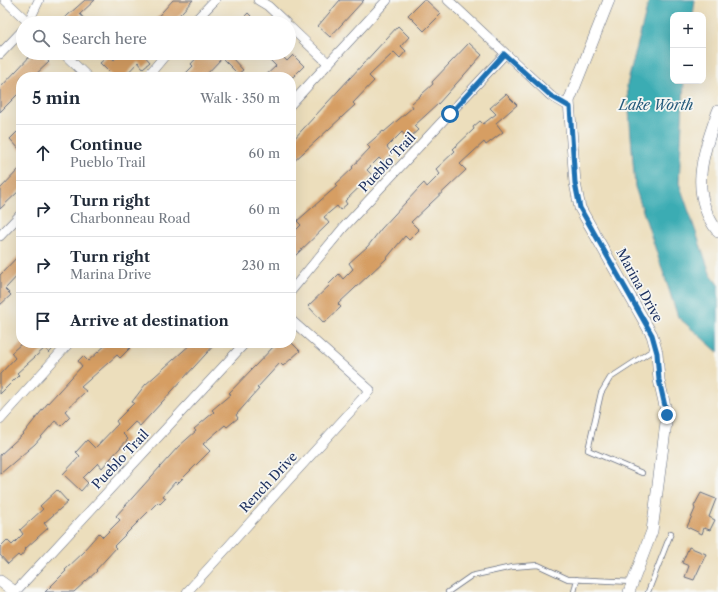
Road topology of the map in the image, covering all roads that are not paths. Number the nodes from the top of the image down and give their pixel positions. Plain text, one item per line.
1 (4, 0) edge
2 (39, 0) edge
3 (215, 0) edge
4 (258, 0) edge
5 (386, 0) edge
6 (448, 0) edge
7 (609, 0) edge
8 (19, 16) edge
9 (31, 16) edge
10 (200, 16) edge
11 (279, 16) edge
12 (296, 33) edge
13 (16, 36) edge
14 (0, 54) edge
15 (504, 54) junction
16 (70, 60) edge
17 (161, 60) edge
18 (329, 64) junction
19 (83, 72) edge
20 (151, 72) edge
21 (296, 99) edge
22 (570, 107) junction
23 (718, 112) edge
24 (16, 219) edge
25 (718, 232) edge
26 (0, 236) edge
27 (296, 285) edge
28 (296, 324) edge
29 (65, 348) edge
30 (240, 348) edge
31 (656, 348) junction
32 (0, 420) edge
33 (642, 474) dead end
34 (671, 533) dead end
35 (577, 579) junction
36 (0, 581) edge
37 (631, 587) edge
38 (15, 592) edge
39 (187, 592) edge
40 (448, 592) edge
41 (574, 592) edge
42 (648, 592) edge

1 - 8 street
2 - 9 street
3 - 10 street
4 - 11 street
5 - 18 street
6 - 15 street
7 - 22 street, Marina Drive
12 - 18 street
13 - 14 street
15 - 22 street
15 - 27 street, Pueblo Trail
16 - 19 street
17 - 20 street
18 - 21 street
22 - 31 street, Marina Drive
23 - 25 street
24 - 26 street
28 - 39 street, Rench Drive
29 - 32 street
30 - 38 street, Pueblo Trail
31 - 33 lane
31 - 37 street, Marina Drive
34 - 42 lane
35 - 37 lane
35 - 40 lane
35 - 41 lane
36 - 38 street

